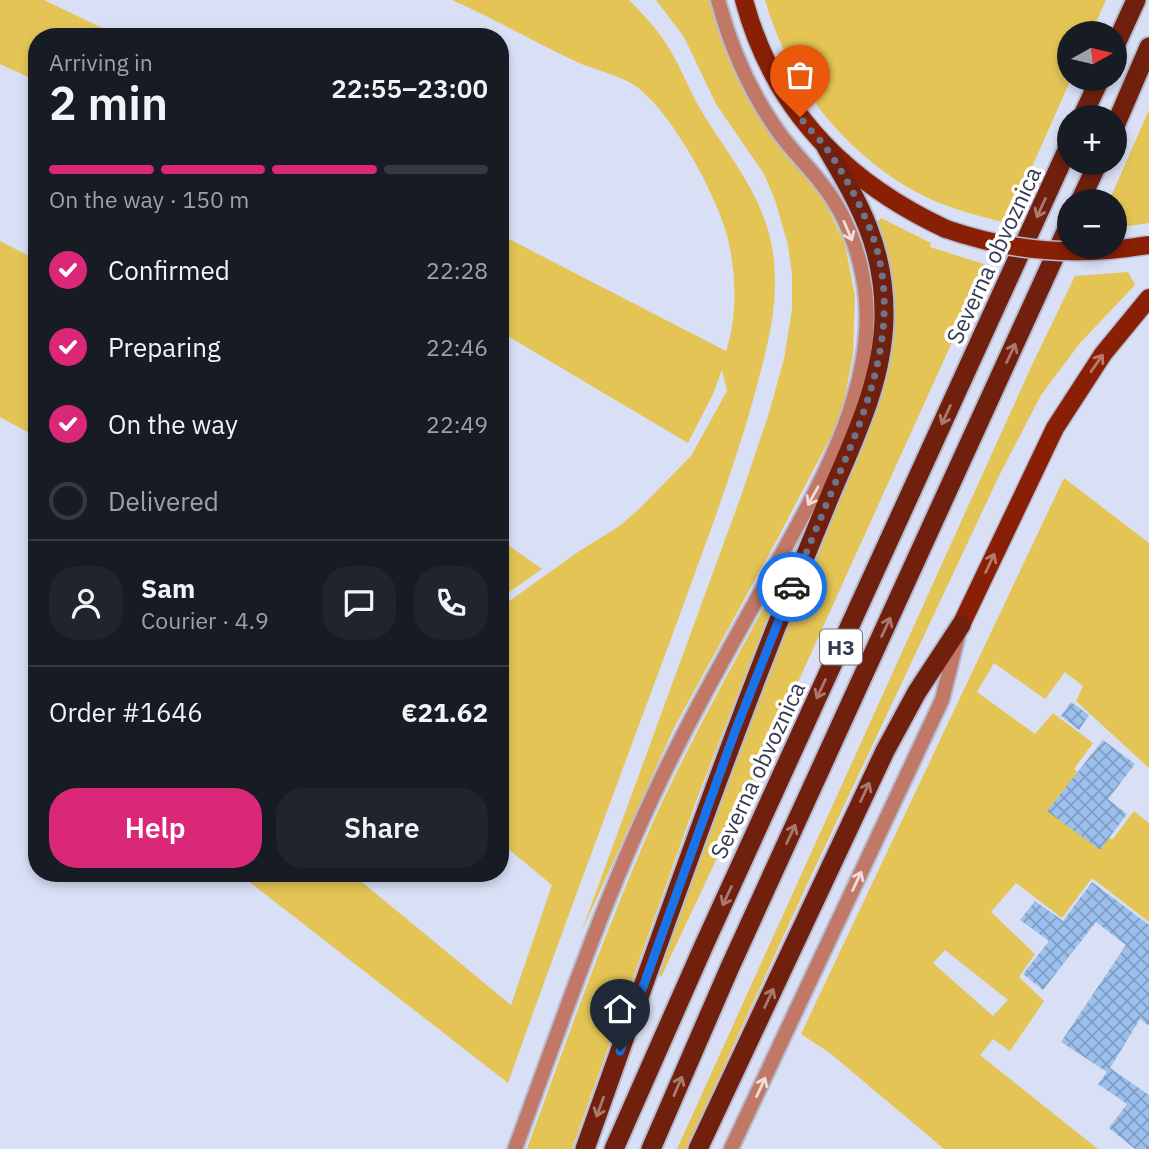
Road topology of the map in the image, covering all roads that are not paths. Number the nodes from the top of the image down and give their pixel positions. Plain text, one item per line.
1 (718, 0) edge
2 (744, 0) edge
3 (1136, 0) edge
4 (1126, 21) edge
5 (1149, 47) edge
6 (1124, 105) edge
7 (826, 147) junction
8 (1057, 172) edge
9 (1148, 245) edge
10 (1057, 251) edge
11 (1149, 298) edge
12 (961, 625) junction
13 (515, 1149) edge
14 (585, 1149) edge
15 (614, 1149) edge
16 (651, 1149) edge
17 (698, 1149) edge
18 (731, 1149) edge

1 -> 13 street
2 - 7 main road
3 - 4 highway
5 - 6 highway
7 - 9 main road, bridge
7 -> 14 highway
8 -> 15 highway, Severna obvoznica / H3
16 -> 10 highway, H3
12 -> 11 main road
17 -> 12 highway
18 -> 12 street

